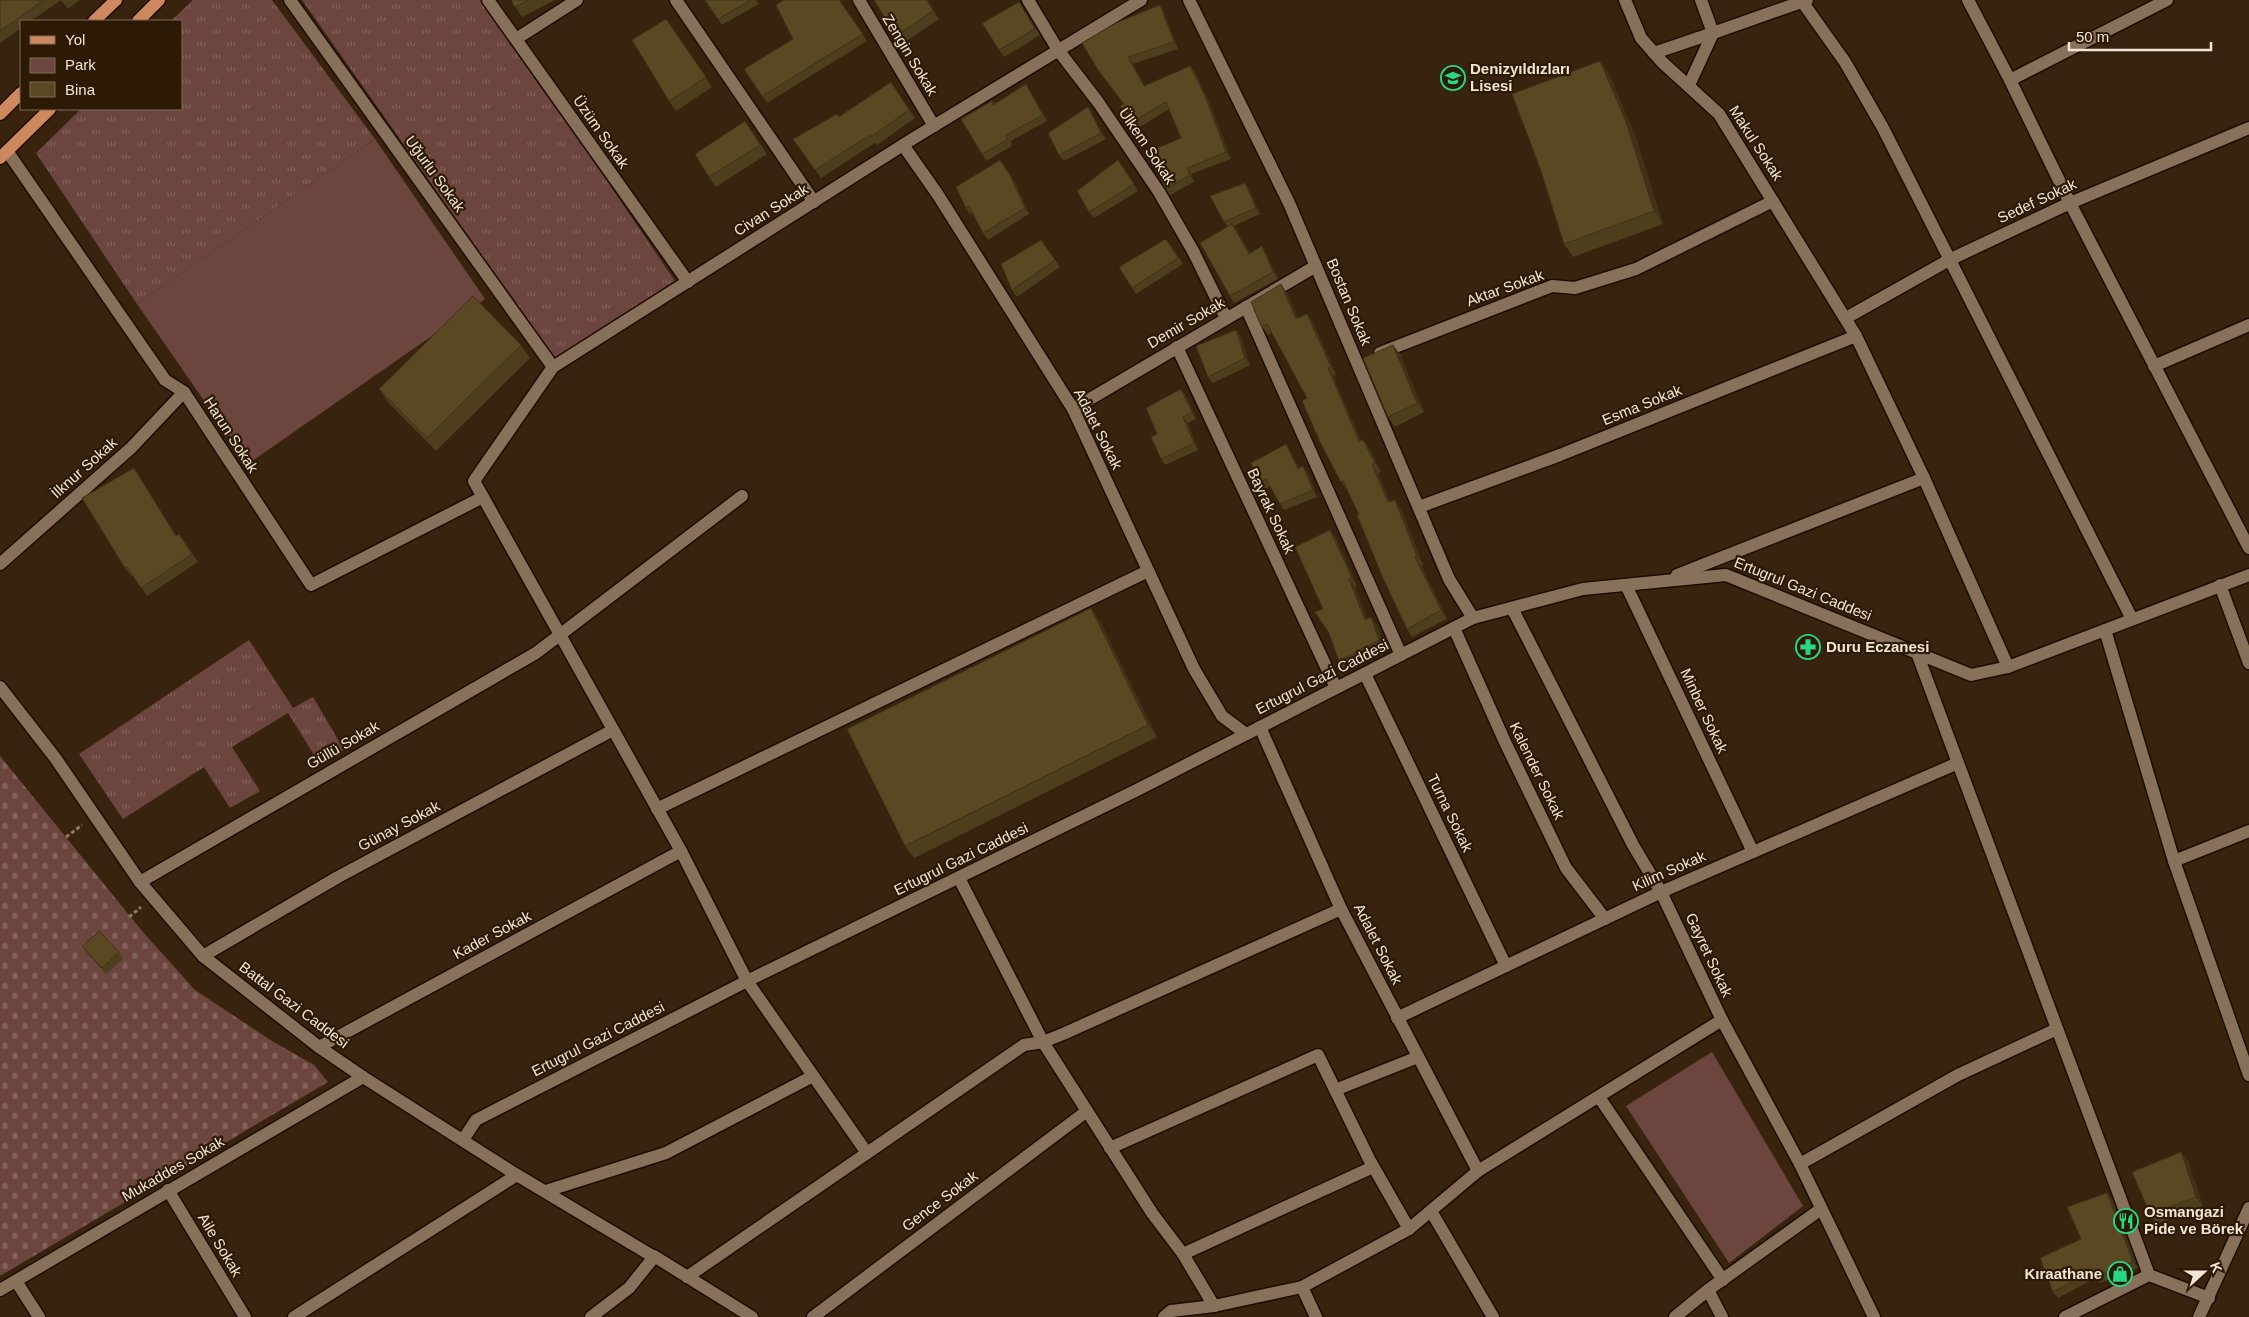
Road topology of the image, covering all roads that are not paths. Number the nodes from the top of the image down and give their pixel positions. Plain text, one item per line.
1 (116, 0) edge
2 (159, 0) edge
3 (290, 0) edge
4 (488, 0) edge
5 (577, 0) edge
6 (676, 0) edge
7 (859, 0) edge
8 (1028, 0) edge
9 (1141, 0) edge
10 (1190, 0) edge
11 (1625, 0) edge
12 (1701, 0) edge
13 (1968, 0) edge
14 (2167, 0) edge
15 (1804, 1) edge
16 (95, 20) edge
17 (139, 20) edge
18 (1713, 33) junction
19 (516, 39) junction
20 (1058, 50) junction
21 (1654, 53) junction
22 (2010, 80) junction
23 (1689, 85) junction
24 (20, 94) edge
25 (49, 110) edge
26 (0, 114) edge
27 (934, 126) junction
28 (2249, 128) edge
29 (904, 145) junction
30 (4, 154) edge
31 (1773, 200) junction
32 (814, 202) junction
33 (2070, 203) junction
34 (1949, 260) junction
35 (1316, 266) junction
36 (688, 282) junction
37 (1246, 307) junction
38 (1226, 318) junction
39 (1846, 318) junction
40 (2249, 325) edge
41 (1856, 336) junction
42 (1177, 347) junction
43 (1356, 362) junction
44 (2154, 366) junction
45 (553, 368) junction
46 (184, 392) junction
47 (1072, 409) junction
48 (1924, 478) junction
49 (742, 496) dead end
50 (483, 497) junction
51 (1419, 507) junction
52 (2249, 548) edge
53 (0, 564) edge
54 (1148, 571) junction
55 (2249, 574) edge
56 (1662, 581) junction
57 (1626, 585) junction
58 (2220, 585) junction
59 (1512, 608) junction
60 (1473, 618) junction
61 (2132, 619) junction
62 (1454, 628) junction
63 (2104, 630) junction
64 (561, 636) junction
65 (1917, 652) junction
66 (1401, 655) junction
67 (2249, 663) edge
68 (2008, 667) junction
69 (1365, 674) junction
70 (0, 686) edge
71 (1336, 688) junction
72 (1260, 727) junction
73 (614, 730) junction
74 (1246, 734) junction
75 (1958, 763) junction
76 (657, 809) junction
77 (2249, 831) edge
78 (681, 851) junction
79 (1753, 852) junction
80 (2174, 861) junction
81 (959, 878) junction
82 (140, 882) junction
83 (1661, 892) junction
84 (1341, 910) junction
85 (1605, 919) junction
86 (204, 956) junction
87 (1506, 966) junction
88 (747, 981) junction
89 (1398, 1018) junction
90 (1722, 1020) junction
91 (2058, 1029) junction
92 (1043, 1042) junction
93 (319, 1047) junction
94 (1418, 1058) junction
95 (2249, 1075) edge
96 (813, 1076) junction
97 (363, 1077) junction
98 (1335, 1090) junction
99 (1599, 1097) junction
100 (1087, 1111) junction
101 (463, 1140) junction
102 (1110, 1148) junction
103 (867, 1153) junction
104 (1800, 1164) junction
105 (1373, 1167) junction
106 (1478, 1171) junction
107 (517, 1176) junction
108 (168, 1190) junction
109 (546, 1192) junction
110 (2249, 1208) edge
111 (1820, 1209) junction
112 (1430, 1211) junction
113 (2245, 1224) edge
114 (1410, 1229) junction
115 (1183, 1254) junction
116 (654, 1257) junction
117 (2149, 1275) junction
118 (687, 1277) junction
119 (1722, 1280) junction
120 (16, 1281) junction
121 (1302, 1287) junction
122 (0, 1290) edge
123 (1708, 1290) junction
124 (2208, 1298) junction
125 (1214, 1306) junction
126 (39, 1317) edge
127 (244, 1317) edge
128 (294, 1317) edge
129 (590, 1317) edge
130 (752, 1317) edge
131 (813, 1317) edge
132 (1164, 1317) edge
133 (1316, 1317) edge
134 (1493, 1317) edge
135 (1675, 1317) edge
136 (1722, 1317) edge
137 (1874, 1317) edge
138 (2065, 1317) edge
139 (2200, 1317) edge

1 - 16 main road
2 - 17 main road
3 - 45 street, Uğurlu Sokak
4 - 19 street, Üzüm Sokak
5 - 19 street
6 - 32 street
7 - 27 street, Zengin Sokak
8 - 20 street, Ülkem Sokak
9 - 20 street, Civan Sokak
10 - 35 street, Bostan Sokak
11 - 21 street, Makul Sokak
12 - 18 street
13 - 22 street
14 - 22 street
15 - 18 street
15 - 34 street
18 - 21 street
18 - 23 street
19 - 36 street, Üzüm Sokak
20 - 27 street, Civan Sokak
20 - 38 street, Ülkem Sokak
21 - 23 street, Makul Sokak
22 - 33 street
23 - 31 street, Makul Sokak
24 - 26 main road
25 - 30 main road
27 - 29 street, Civan Sokak
28 - 33 street, Sedef Sokak
29 - 32 street, Civan Sokak
29 - 47 street, Adalet Sokak
30 - 46 street, Harun Sokak
31 - 39 street, Makul Sokak
31 - 43 street, Aktar Sokak
32 - 36 street, Civan Sokak
33 - 34 street, Sedef Sokak
33 - 44 street
34 - 39 street, Sedef Sokak
34 - 61 street
35 - 37 street, Demir Sokak
35 - 43 street, Bostan Sokak
36 - 45 street, Civan Sokak
37 - 38 street, Demir Sokak
37 - 66 street
38 - 42 street, Demir Sokak
39 - 41 street
40 - 44 street
41 - 48 street
41 - 51 street, Esma Sokak
42 - 47 street, Demir Sokak
42 - 71 street, Bayrak Sokak
43 - 51 street, Bostan Sokak
44 - 52 street
45 - 50 street, Civan Sokak
46 - 50 street, Harun Sokak
46 - 53 street, İlknur Sokak
47 - 54 street, Adalet Sokak
48 - 56 street
48 - 68 street
49 - 64 street, Güllü Sokak
50 - 64 street
51 - 60 street, Bostan Sokak
54 - 74 street, Adalet Sokak
54 - 76 street
55 - 58 street, Ertugrul Gazi Caddesi
56 - 57 street, Ertugrul Gazi Caddesi
56 - 65 street, Ertugrul Gazi Caddesi
57 - 59 street, Ertugrul Gazi Caddesi
57 - 79 street, Minber Sokak
58 - 61 street, Ertugrul Gazi Caddesi
58 - 67 street
59 - 60 street, Ertugrul Gazi Caddesi
59 - 83 street, Gayret Sokak
60 - 62 street, Ertugrul Gazi Caddesi
61 - 63 street, Ertugrul Gazi Caddesi
62 - 66 street, Ertugrul Gazi Caddesi
62 - 85 street, Kalender Sokak
63 - 68 street, Ertugrul Gazi Caddesi
63 - 80 street
64 - 73 street
64 - 82 street, Güllü Sokak
65 - 68 street, Ertugrul Gazi Caddesi
65 - 75 street
66 - 69 street, Ertugrul Gazi Caddesi
69 - 71 street, Ertugrul Gazi Caddesi
69 - 87 street, Turna Sokak
70 - 82 street, Battal Gazi Caddesi
71 - 72 street, Ertugrul Gazi Caddesi
72 - 74 street, Ertugrul Gazi Caddesi
72 - 84 street, Adalet Sokak
73 - 76 street
73 - 86 street, Günay Sokak
74 - 81 street, Ertugrul Gazi Caddesi
75 - 79 street, Kilim Sokak
75 - 91 street
76 - 78 street
77 - 80 street
78 - 88 street
78 - 93 street, Kader Sokak
79 - 83 street, Kilim Sokak
80 - 95 street
81 - 88 street, Ertugrul Gazi Caddesi
81 - 92 street
82 - 86 street, Battal Gazi Caddesi
83 - 85 street, Kilim Sokak
83 - 90 street, Gayret Sokak
84 - 89 street, Adalet Sokak
84 - 92 street
85 - 87 street, Kilim Sokak
86 - 93 street, Battal Gazi Caddesi
87 - 89 street, Kilim Sokak
88 - 96 street
88 - 101 street, Ertugrul Gazi Caddesi
89 - 94 street, Adalet Sokak
90 - 99 street
90 - 104 street, Gayret Sokak
91 - 104 street
91 - 117 street
92 - 100 street
92 - 103 street
93 - 97 street, Battal Gazi Caddesi
94 - 98 street
94 - 106 street, Adalet Sokak
96 - 103 street
96 - 109 street
97 - 101 street, Battal Gazi Caddesi
97 - 108 street, Mukaddes Sokak
98 - 102 street
98 - 105 street
99 - 106 street
99 - 119 street
100 - 102 street
100 - 131 street, Gence Sokak
101 - 107 street, Battal Gazi Caddesi
102 - 115 street
103 - 118 street
104 - 111 street, Gayret Sokak
105 - 114 street
105 - 115 street
106 - 112 street
107 - 109 street, Battal Gazi Caddesi
107 - 128 street
108 - 120 street, Mukaddes Sokak
108 - 127 street, Aile Sokak
109 - 116 street, Battal Gazi Caddesi
110 - 113 street
111 - 119 street
111 - 137 street, Gayret Sokak
112 - 114 street
112 - 134 street
113 - 124 street
114 - 121 street
115 - 125 street
116 - 118 street, Battal Gazi Caddesi
116 - 129 street
117 - 124 street
117 - 138 street
118 - 130 street, Battal Gazi Caddesi
119 - 123 street
120 - 122 street, Mukaddes Sokak
120 - 126 street
121 - 125 street
121 - 133 street
123 - 135 street
123 - 136 street
124 - 139 street
125 - 132 street

